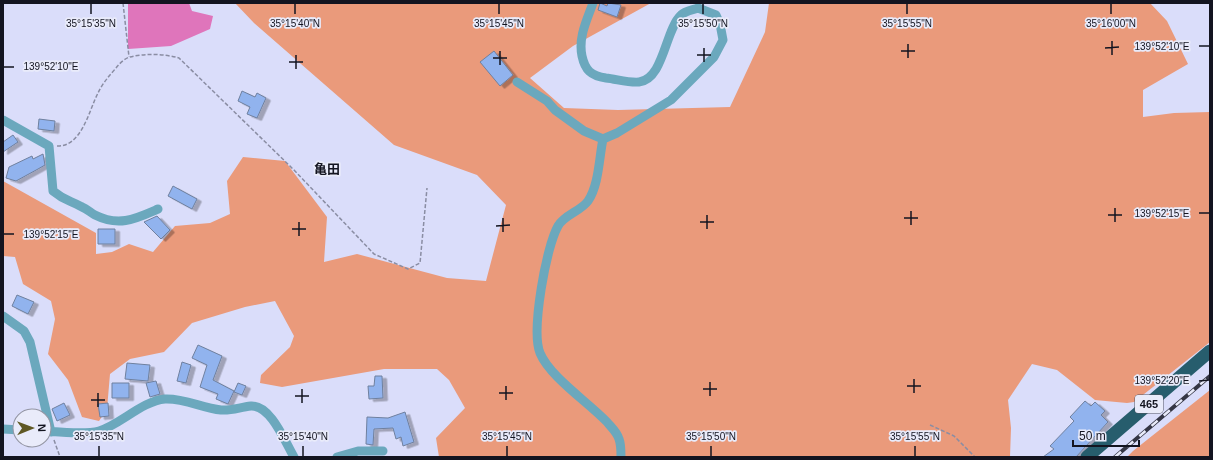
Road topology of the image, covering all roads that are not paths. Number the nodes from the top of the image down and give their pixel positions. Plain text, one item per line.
1 (593, 3) edge
2 (517, 82) dead end
3 (3, 120) edge
4 (602, 139) junction
5 (158, 209) dead end
6 (3, 316) edge
7 (1210, 351) edge
8 (43, 408) edge
9 (52, 432) edge
10 (383, 450) dead end
11 (294, 457) edge
12 (336, 457) edge
13 (621, 457) edge
14 (1087, 457) edge

1 - 4 street
2 - 4 street
3 - 5 street
4 - 13 street
6 - 8 street
7 - 14 highway, 465
9 - 11 street
10 - 12 street

